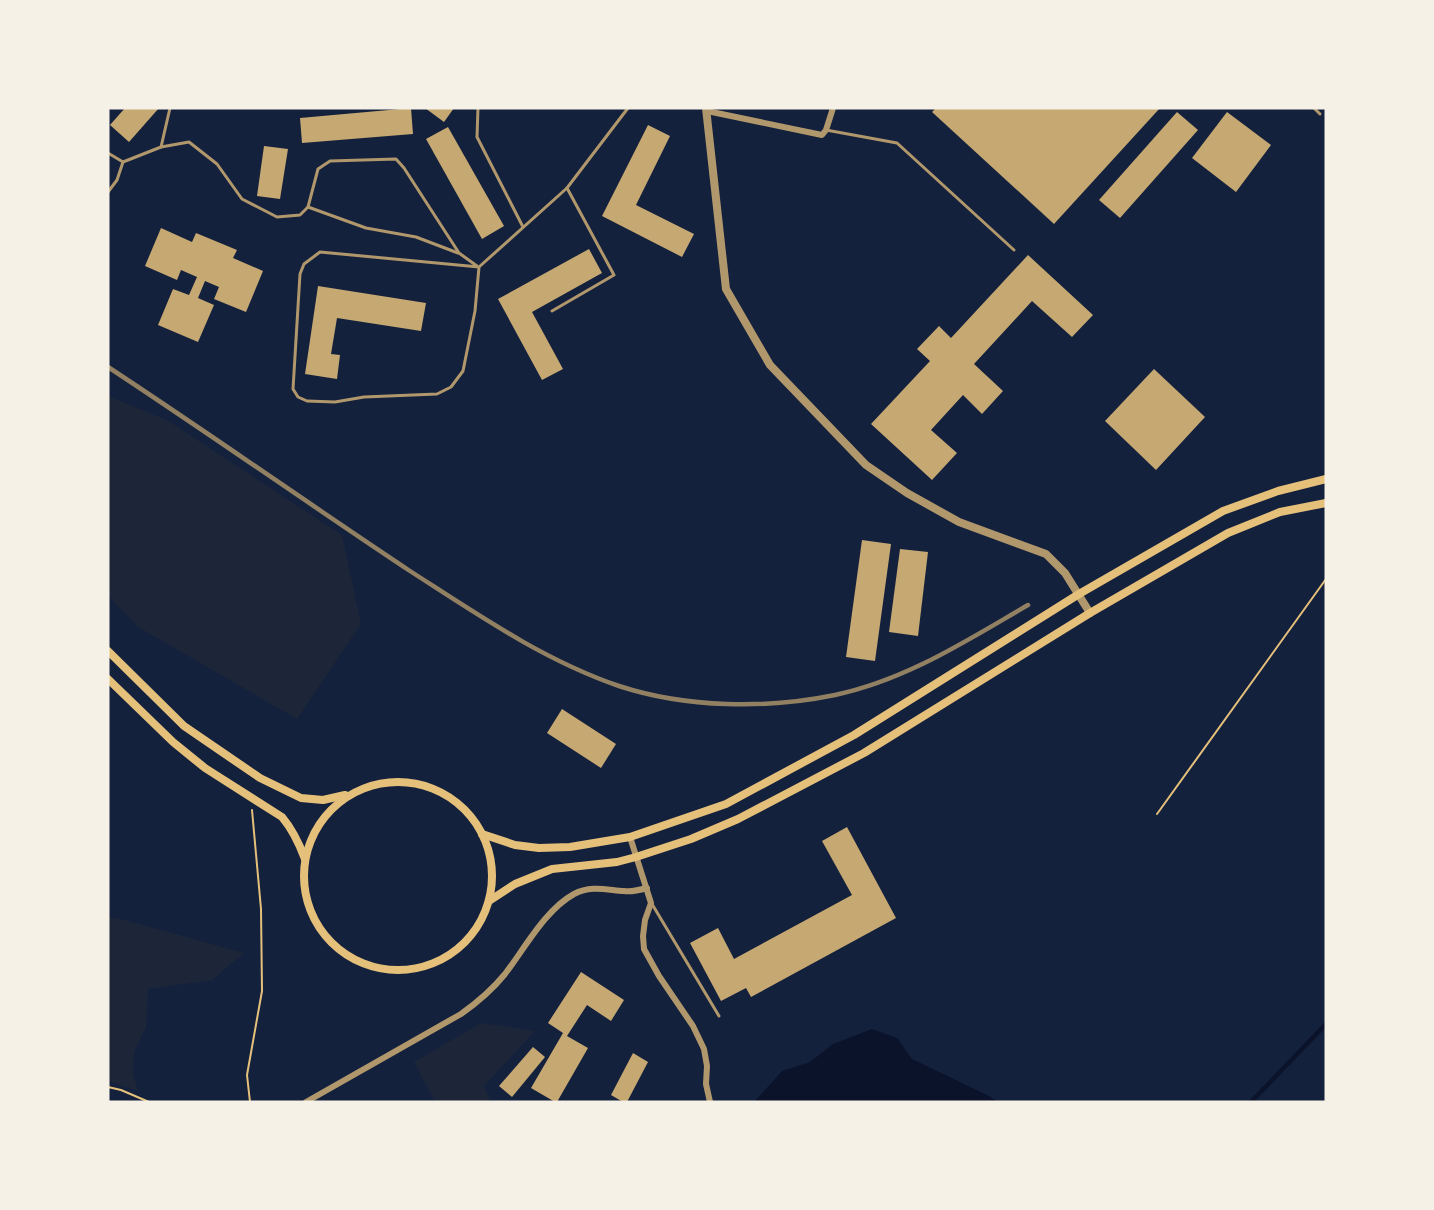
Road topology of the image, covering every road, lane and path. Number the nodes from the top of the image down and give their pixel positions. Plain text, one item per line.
1 (170, 108) edge
2 (478, 108) edge
3 (628, 108) edge
4 (833, 108) edge
5 (1314, 108) edge
6 (706, 110) edge
7 (1320, 114) dead end
8 (826, 130) junction
9 (161, 147) junction
10 (108, 153) edge
11 (123, 162) junction
12 (567, 188) junction
13 (108, 192) edge
14 (308, 207) junction
15 (523, 227) junction
16 (1014, 250) dead end
17 (459, 253) junction
18 (479, 267) junction
19 (552, 311) dead end
20 (1326, 479) edge
21 (1326, 503) edge
22 (1326, 579) edge
23 (1078, 594) junction
24 (1090, 613) junction
25 (108, 651) edge
26 (108, 679) edge
27 (370, 786) junction
28 (250, 797) junction
29 (1157, 814) dead end
30 (482, 834) junction
31 (630, 837) junction
32 (636, 857) junction
33 (305, 860) junction
34 (647, 888) junction
35 (489, 901) junction
36 (651, 903) junction
37 (720, 1016) dead end
38 (108, 1087) edge
39 (149, 1102) edge
40 (250, 1102) edge
41 (306, 1102) edge
42 (710, 1102) edge

1 - 9 lane
2 - 15 lane
3 - 12 lane
4 - 8 street
5 - 7 lane
6 - 8 street
6 - 23 street
8 - 16 lane
9 - 11 lane
9 - 14 lane
10 - 11 lane
11 - 13 lane
12 - 15 lane
12 - 19 lane
14 - 17 lane
14 - 17 lane
15 - 18 lane
17 - 18 lane
18 - 18 lane
20 - 23 main road
21 - 24 main road
22 - 29 path
23 - 24 street
23 - 31 main road
24 - 32 main road
25 - 27 main road
26 - 28 main road
27 - 30 main road
27 - 33 main road
28 - 33 main road
28 - 40 path
30 - 31 main road
30 - 35 main road
31 - 32 street
32 - 34 street
32 - 35 main road
33 - 35 main road
34 - 36 street
34 - 41 street
36 - 37 lane
36 - 42 street
38 - 39 path

